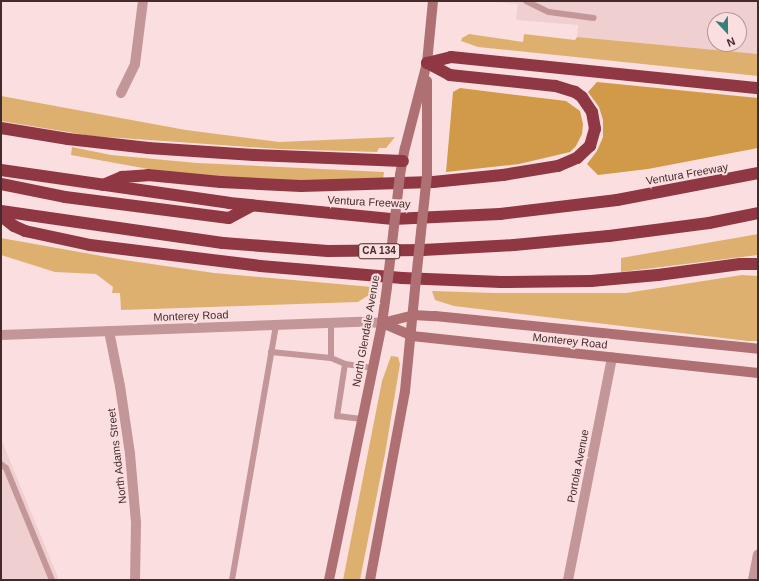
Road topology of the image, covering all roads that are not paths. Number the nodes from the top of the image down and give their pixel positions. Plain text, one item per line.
1 (143, 1) edge
2 (433, 1) edge
3 (526, 1) edge
4 (594, 18) dead end
5 (427, 62) junction
6 (758, 88) edge
7 (122, 93) dead end
8 (1, 128) edge
9 (403, 161) junction
10 (1, 170) edge
11 (758, 173) edge
12 (1, 184) edge
13 (102, 185) junction
14 (252, 206) junction
15 (1, 211) edge
16 (758, 213) edge
17 (1, 216) edge
18 (758, 264) edge
19 (413, 315) junction
20 (331, 323) junction
21 (382, 323) junction
22 (276, 325) junction
23 (109, 331) junction
24 (1, 335) edge
25 (412, 336) junction
26 (758, 349) edge
27 (271, 352) junction
28 (612, 357) junction
29 (331, 358) junction
30 (345, 364) junction
31 (373, 368) junction
32 (758, 373) edge
33 (362, 419) junction
34 (1, 464) edge
35 (758, 554) edge
36 (52, 580) edge
37 (135, 580) edge
38 (232, 580) edge
39 (329, 580) edge
40 (370, 580) edge
41 (568, 580) edge
42 (753, 580) edge

1 - 7 street
2 - 5 main road, North Glendale Avenue
3 - 4 lane
5 - 6 highway
5 - 9 main road, North Glendale Avenue
5 - 13 highway
5 - 19 main road, North Glendale Avenue, bridge
8 - 9 highway
9 - 21 main road, North Glendale Avenue, bridge
10 - 13 highway, Ventura Freeway
11 - 14 highway, Ventura Freeway
12 - 14 highway
13 - 14 highway, Ventura Freeway
15 - 16 highway, CA 134
17 - 18 highway
19 - 21 main road, Monterey Road
19 - 25 main road, North Glendale Avenue
19 - 26 main road, Monterey Road
20 - 21 street, Monterey Road
20 - 22 street, Monterey Road
20 - 29 lane
21 - 25 main road, Monterey Road
21 - 31 main road, North Glendale Avenue
22 - 23 street, Monterey Road
22 - 27 lane
23 - 24 street, Monterey Road
23 - 37 street, North Adams Street
25 - 28 main road, Monterey Road
25 - 40 main road, North Glendale Avenue
27 - 29 lane
27 - 38 lane
28 - 32 main road, Monterey Road
28 - 41 street, Portola Avenue
29 - 30 lane
30 - 31 lane
30 - 33 lane
31 - 33 main road, North Glendale Avenue
33 - 39 main road, North Glendale Avenue
34 - 36 lane
35 - 42 street

